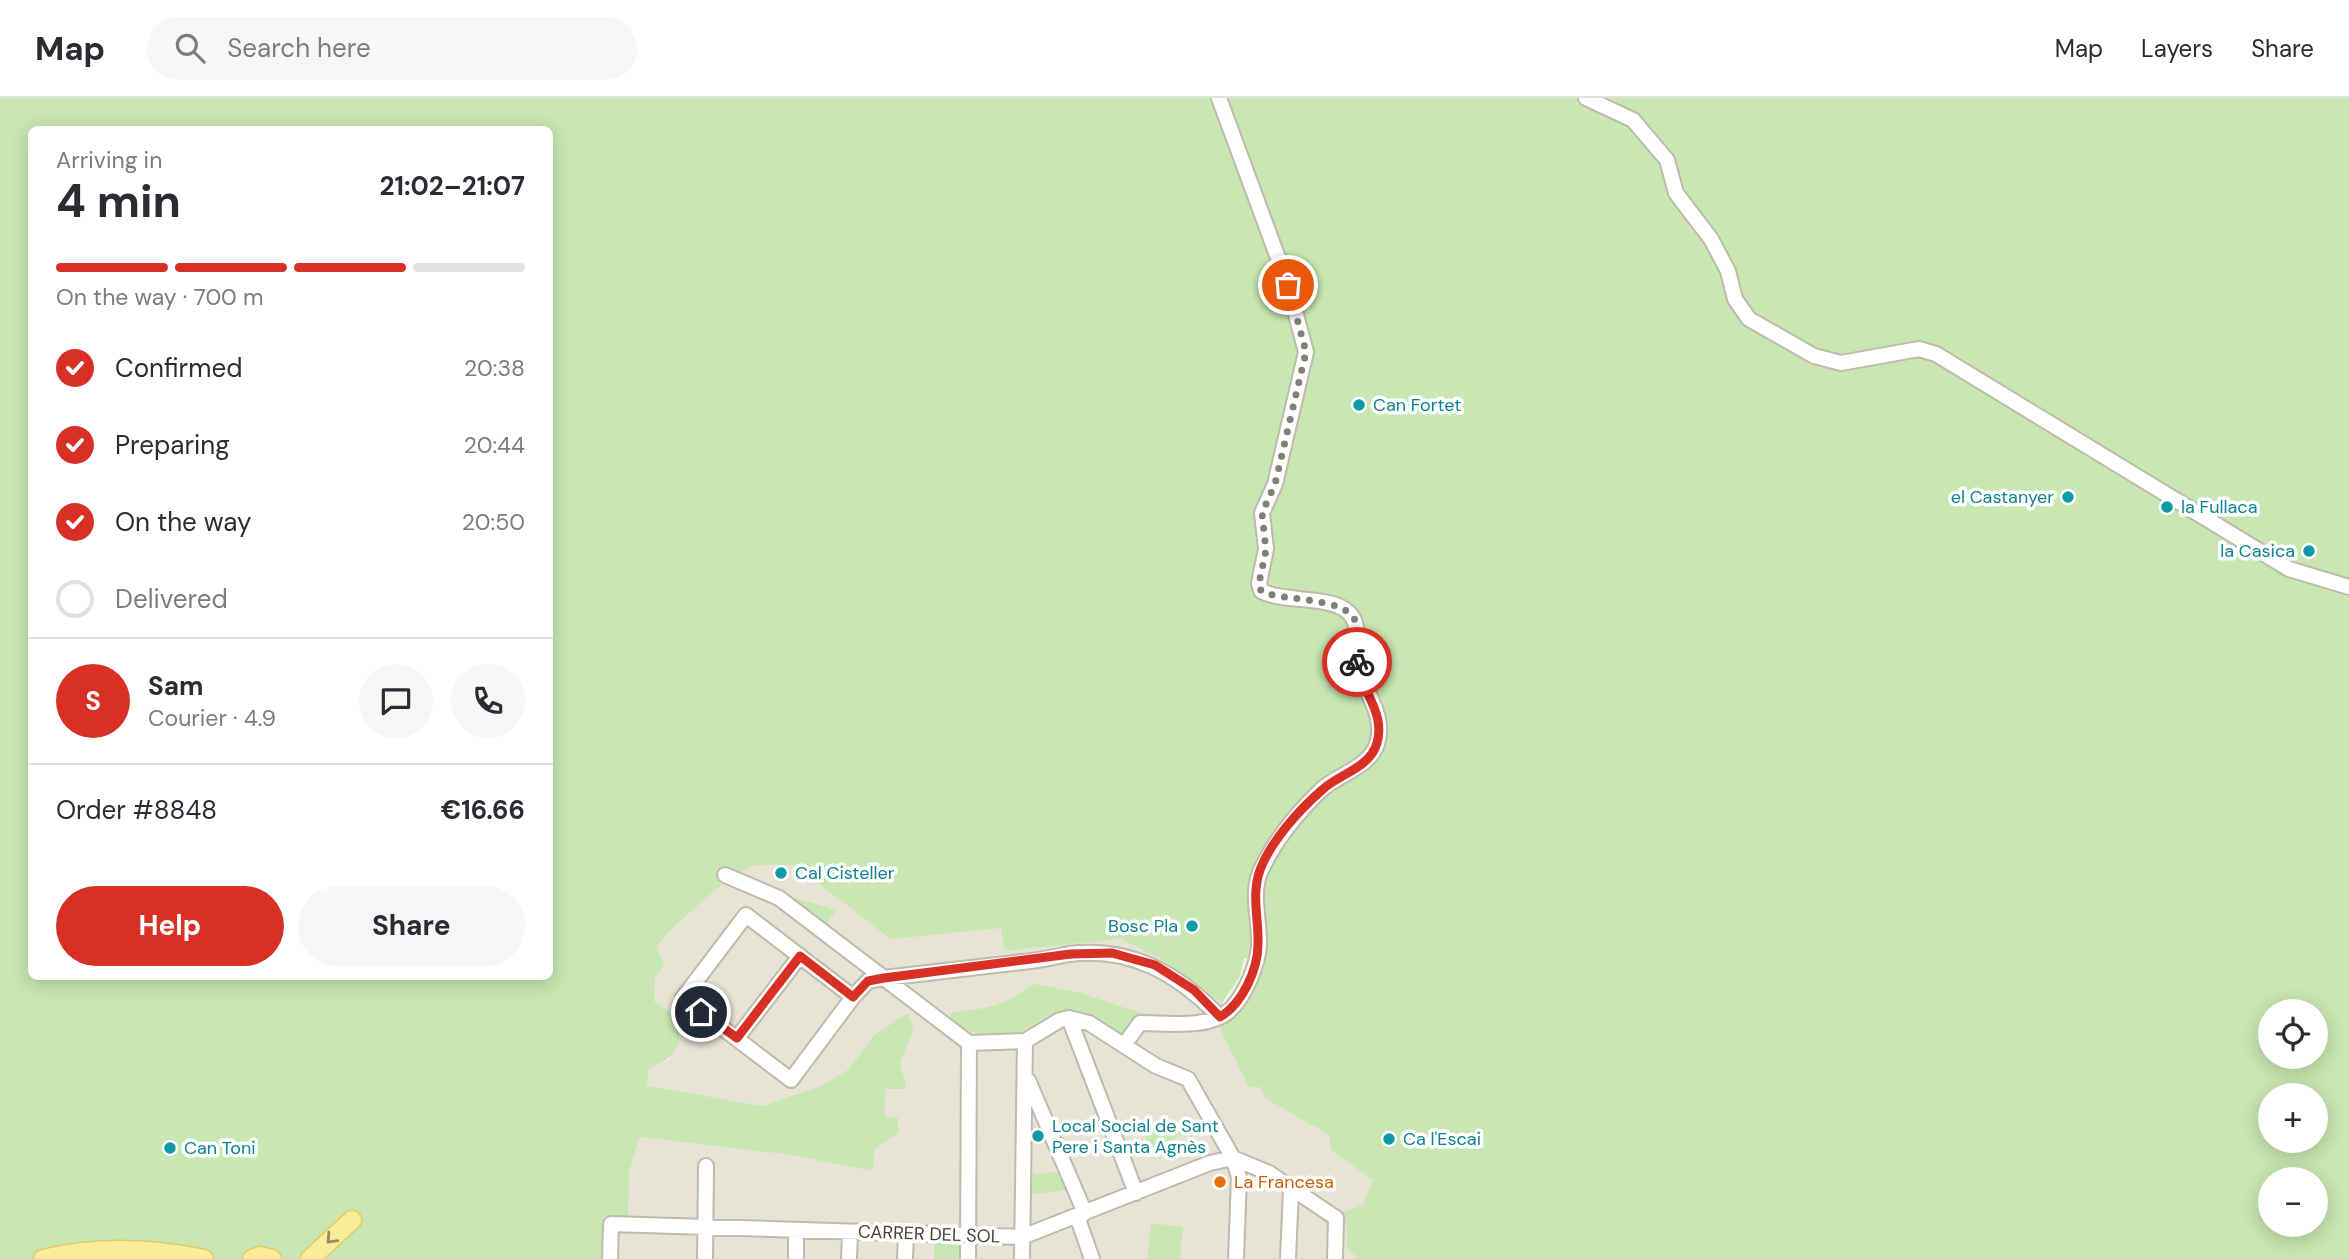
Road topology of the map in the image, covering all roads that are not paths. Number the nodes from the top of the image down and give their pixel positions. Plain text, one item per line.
1 (1219, 98) edge
2 (1586, 98) edge
3 (2349, 587) edge
4 (725, 875) dead end
5 (800, 956) junction
6 (884, 978) junction
7 (853, 997) junction
8 (1220, 1017) junction
9 (1069, 1018) junction
10 (737, 1038) junction
11 (1025, 1041) junction
12 (969, 1043) junction
13 (1124, 1045) junction
14 (1026, 1076) junction
15 (1233, 1158) junction
16 (706, 1166) dead end
17 (1291, 1189) junction
18 (1136, 1193) junction
19 (1081, 1215) junction
20 (352, 1220) dead end
21 (705, 1228) junction
22 (796, 1231) junction
23 (850, 1232) junction
24 (906, 1234) junction
25 (968, 1236) junction
26 (1022, 1237) junction
27 (43, 1259) edge
28 (204, 1259) edge
29 (251, 1259) edge
30 (272, 1259) edge
31 (310, 1259) edge
32 (610, 1259) edge
33 (705, 1259) edge
34 (796, 1259) edge
35 (849, 1259) edge
36 (905, 1259) edge
37 (968, 1259) edge
38 (1022, 1259) edge
39 (1092, 1259) edge
40 (1236, 1259) edge
41 (1288, 1259) edge
42 (1335, 1259) edge

1 - 8 street
2 - 3 street
4 - 6 street
5 - 7 street
5 - 10 street
5 - 10 street
6 - 7 street
6 - 8 street
6 - 12 street
7 - 10 street
8 - 13 street
9 - 11 street
9 - 13 street
9 - 18 street
11 - 12 street
11 - 14 street
12 - 25 street
13 - 15 street
14 - 19 street
14 - 26 street
15 - 17 street
15 - 18 street, CARRER DEL SOL
15 - 40 street
16 - 21 street
17 - 41 street
17 - 42 street
18 - 19 street, CARRER DEL SOL
19 - 26 street, CARRER DEL SOL
19 - 39 street
20 -> 31 main road
21 - 22 street, CARRER DEL SOL
21 - 32 street, CARRER DEL SOL
21 - 33 street
22 - 23 street, CARRER DEL SOL
22 - 34 street
23 - 24 street, CARRER DEL SOL
23 - 35 street
24 - 25 street, CARRER DEL SOL
24 - 36 street
25 - 26 street, CARRER DEL SOL
25 - 37 street
26 - 38 street
27 - 28 main road
29 - 30 main road

